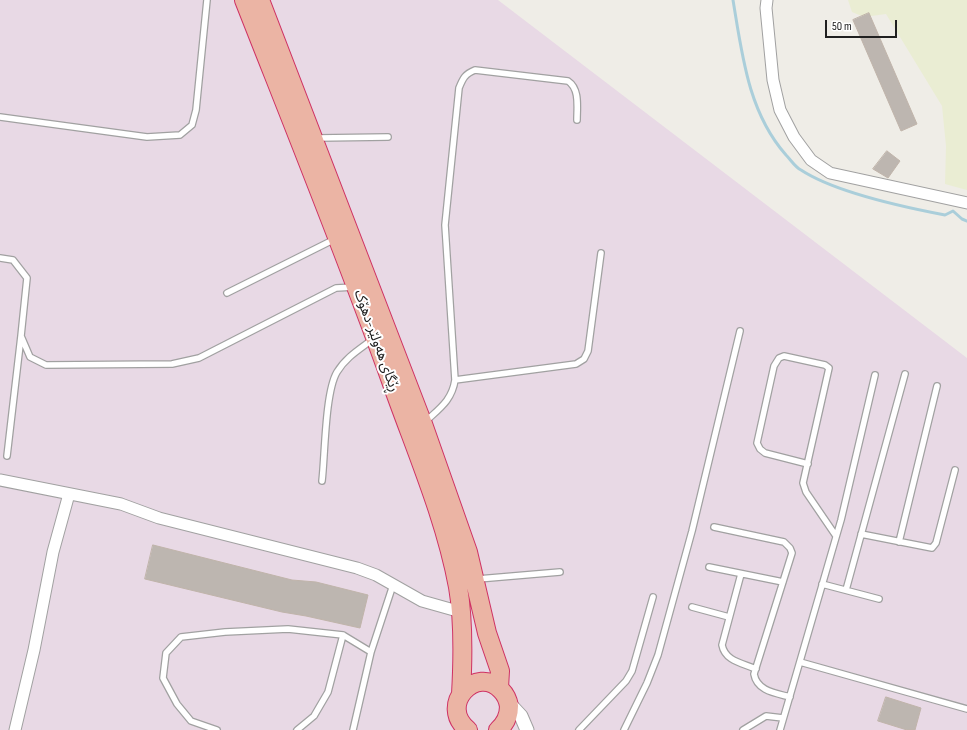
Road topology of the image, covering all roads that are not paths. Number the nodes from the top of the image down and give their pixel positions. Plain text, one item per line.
1 (207, 0) edge
2 (244, 0) edge
3 (260, 0) edge
4 (767, 0) edge
5 (0, 117) edge
6 (577, 120) dead end
7 (313, 138) junction
8 (388, 138) dead end
9 (967, 203) edge
10 (337, 238) junction
11 (600, 253) dead end
12 (0, 258) edge
13 (356, 287) junction
14 (227, 293) dead end
15 (740, 331) dead end
16 (21, 336) junction
17 (375, 338) junction
18 (905, 374) dead end
19 (875, 375) dead end
20 (455, 380) junction
21 (937, 386) dead end
22 (423, 424) junction
23 (7, 456) dead end
24 (808, 464) junction
25 (956, 470) dead end
26 (0, 480) edge
27 (322, 482) dead end
28 (68, 494) junction
29 (714, 527) dead end
30 (861, 534) junction
31 (836, 536) junction
32 (899, 542) junction
33 (709, 567) dead end
34 (560, 572) dead end
35 (741, 574) junction
36 (473, 580) junction
37 (783, 582) junction
38 (822, 584) junction
39 (393, 585) junction
40 (846, 590) junction
41 (653, 596) dead end
42 (879, 599) dead end
43 (692, 607) dead end
44 (461, 612) junction
45 (730, 617) junction
46 (342, 635) junction
47 (371, 652) junction
48 (800, 662) junction
49 (756, 669) junction
50 (460, 694) junction
51 (504, 695) junction
52 (790, 698) junction
53 (967, 709) edge
54 (783, 718) junction
55 (461, 726) edge
56 (15, 730) edge
57 (217, 730) edge
58 (297, 730) edge
59 (352, 730) edge
60 (498, 730) edge
61 (527, 730) edge
62 (579, 730) edge
63 (624, 730) edge
64 (743, 730) edge
65 (780, 730) edge

1 - 5 lane
2 - 10 highway, ڕێگای هەولێر-دهۆک
3 - 7 highway, ڕێگای هەولێر-دهۆک
4 - 9 street
6 - 20 lane
7 - 8 lane
7 - 22 highway, ڕێگای هەولێر-دهۆک
10 - 13 highway, ڕێگای هەولێر-دهۆک
10 - 14 lane
11 - 20 lane
12 - 16 lane
13 - 16 lane
13 - 17 highway, ڕێگای هەولێر-دهۆک
15 - 63 lane
16 - 23 lane
17 - 27 lane
17 - 44 highway, ڕێگای هەولێر-دهۆک
18 - 30 lane
19 - 31 lane
20 - 22 lane
21 - 32 lane
22 - 36 highway, ڕێگای هەولێر-دهۆک
24 - 24 lane
24 - 31 lane
25 - 32 lane
26 - 28 street
28 - 39 street
28 - 56 street
29 - 37 lane
30 - 32 lane
30 - 40 lane
31 - 38 lane
33 - 35 lane
34 - 36 lane
35 - 37 lane
35 - 45 lane
36 - 51 highway, ڕێگای هەولێر-دهۆک
37 - 49 lane
38 - 40 lane
38 - 48 lane
39 - 44 street
39 - 47 lane
40 - 42 lane
41 - 62 lane
43 - 45 lane
44 - 50 highway, ڕێگای هەولێر-دهۆک
45 - 49 lane
46 - 47 lane
46 - 57 lane
46 - 58 lane
47 - 59 lane
48 - 52 lane
48 - 53 lane
49 - 52 lane
50 - 51 highway
50 - 55 highway, ڕێگای هەولێر-دهۆک
51 - 60 highway, ڕێگای هەولێر-دهۆک
51 - 61 street
52 - 54 lane
54 - 64 lane
54 - 65 lane

